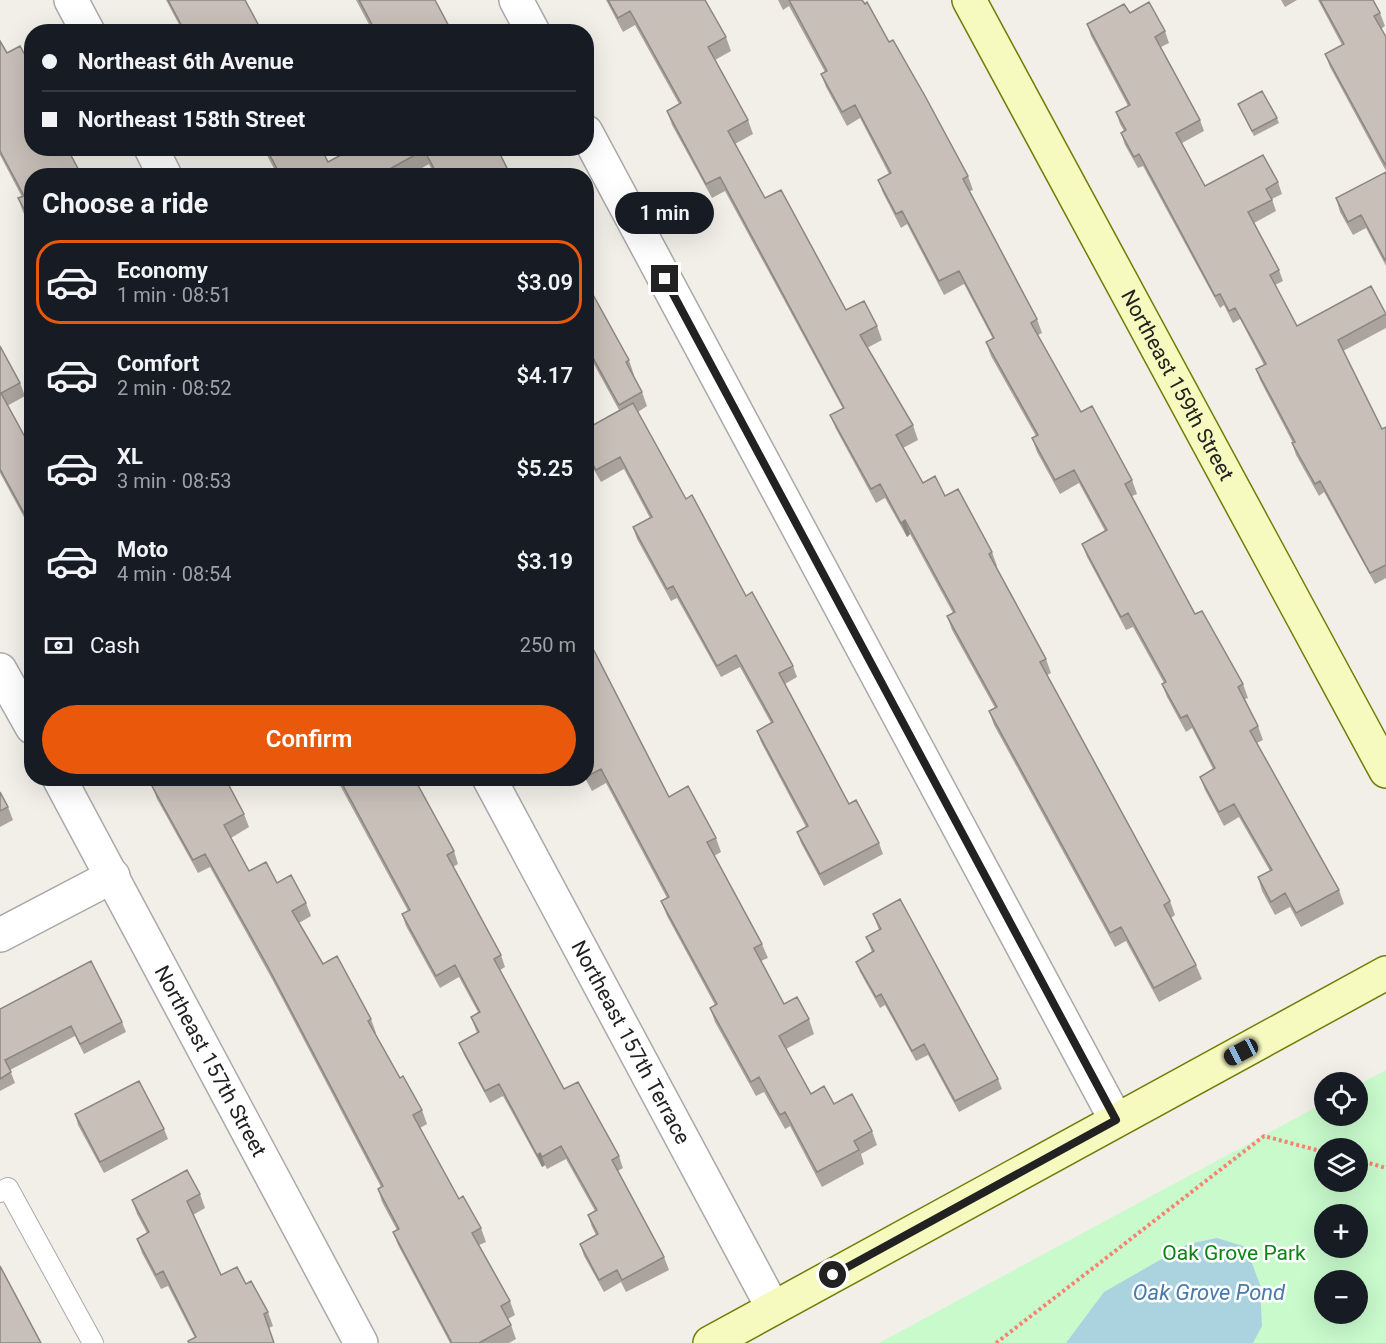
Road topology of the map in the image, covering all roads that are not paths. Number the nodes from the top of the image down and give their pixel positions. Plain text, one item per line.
1 (71, 0) edge
2 (516, 0) edge
3 (969, 0) edge
4 (84, 24) edge
5 (529, 24) edge
6 (594, 147) edge
7 (0, 670) edge
8 (24, 714) edge
9 (1386, 771) edge
10 (64, 786) edge
11 (493, 786) edge
12 (113, 876) junction
13 (0, 935) edge
14 (1386, 973) edge
15 (1116, 1120) junction
16 (0, 1192) edge
17 (773, 1308) junction
18 (93, 1343) edge
19 (361, 1343) edge
20 (710, 1343) edge

1 - 4 street
2 - 5 street
3 - 9 street, Northeast 159th Street
6 - 15 street
7 - 8 street
10 - 12 street, Northeast 157th Street
11 - 17 street, Northeast 157th Terrace
12 - 13 street
12 - 19 street, Northeast 157th Street
14 - 15 street
15 - 17 street
16 - 18 lane
17 - 20 street

